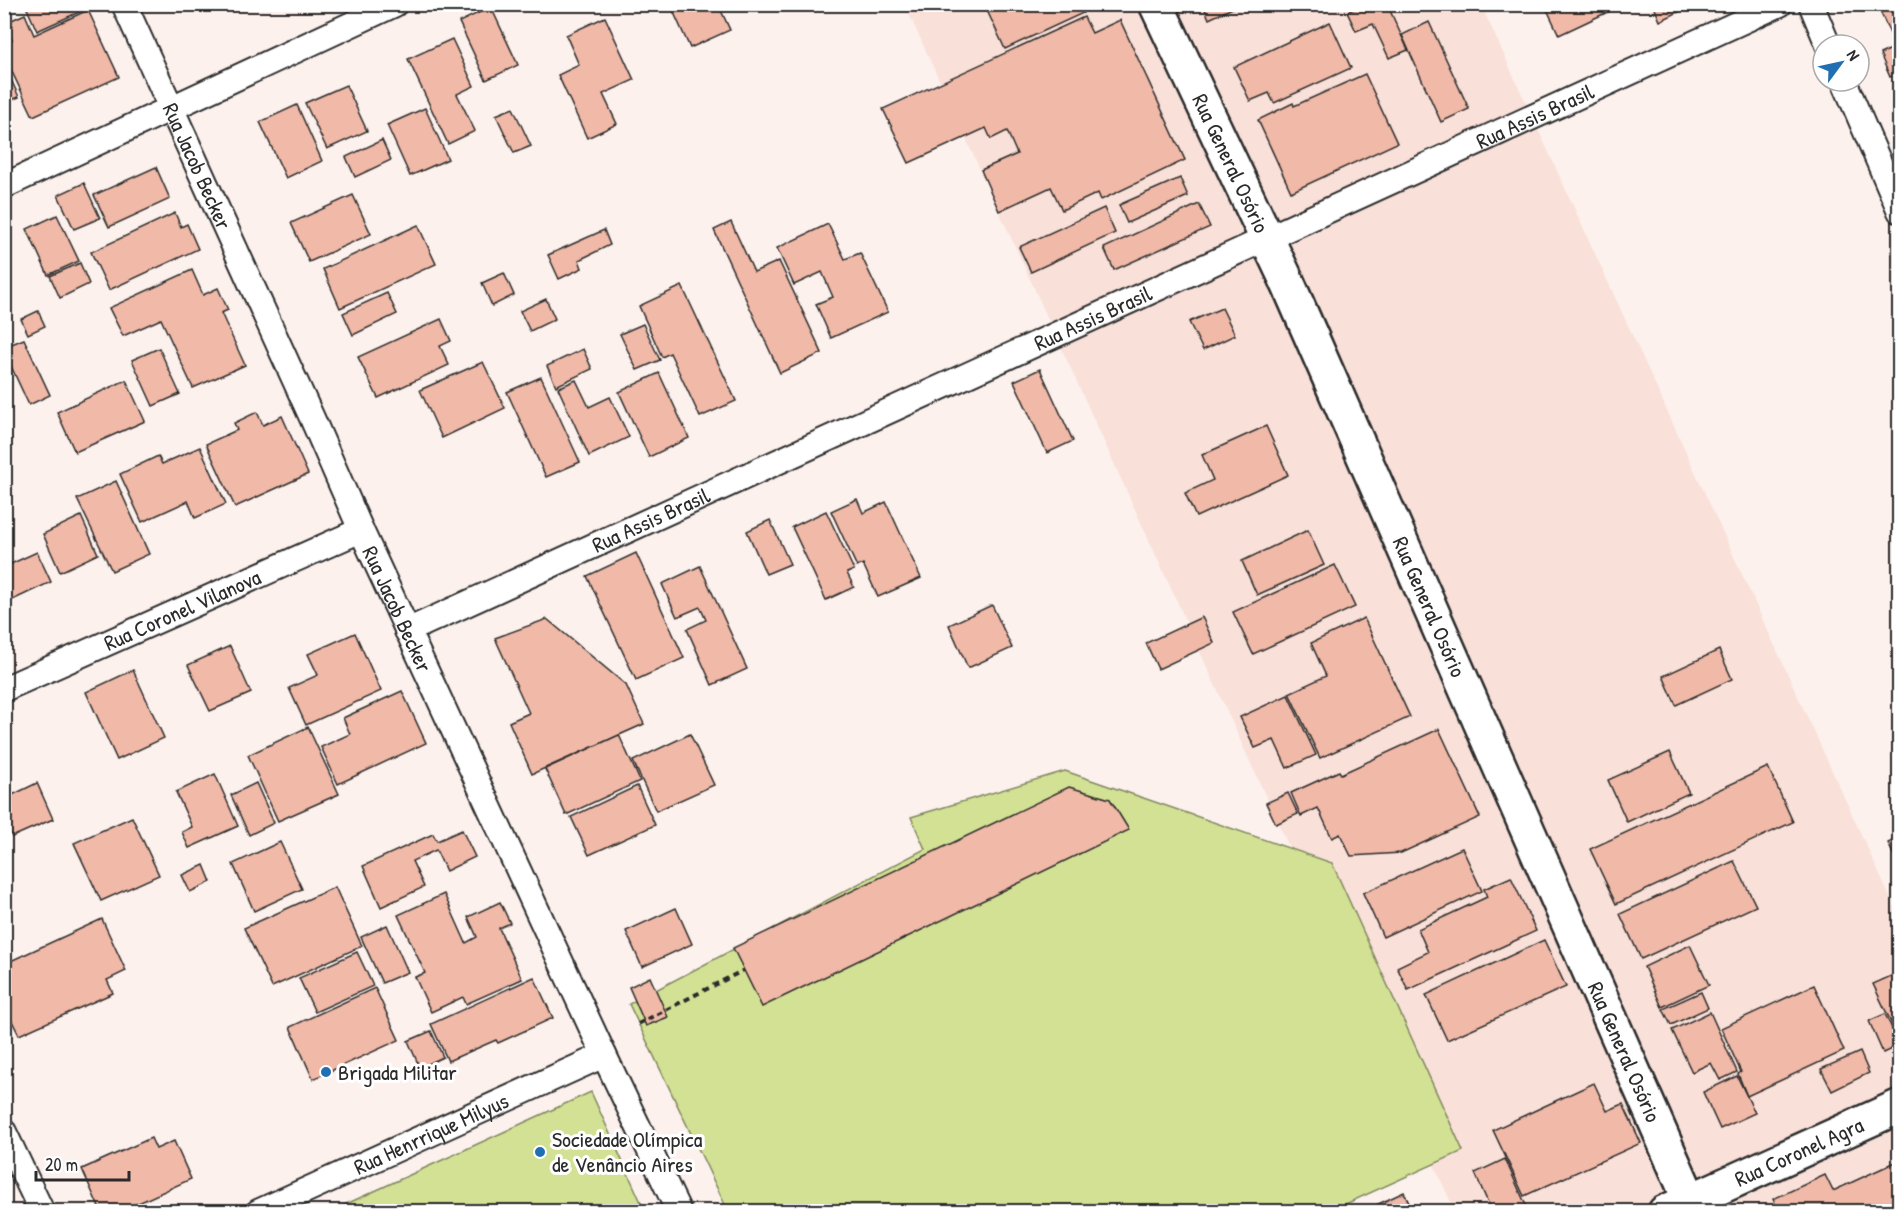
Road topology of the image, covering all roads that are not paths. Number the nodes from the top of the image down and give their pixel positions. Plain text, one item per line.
1 (124, 4) edge
2 (394, 4) edge
3 (1156, 4) edge
4 (1780, 4) edge
5 (1811, 4) edge
6 (1823, 33) edge
7 (1849, 93) edge
8 (172, 107) junction
9 (4, 186) edge
10 (1899, 211) edge
11 (1266, 240) junction
12 (361, 530) junction
13 (407, 631) junction
14 (4, 689) edge
15 (604, 1055) junction
16 (1899, 1106) edge
17 (4, 1132) edge
18 (1683, 1208) edge
19 (42, 1212) edge
20 (258, 1212) edge
21 (680, 1212) edge

1 - 8 street, Rua Jacob Becker
2 - 8 street
3 - 11 main road, Rua General Osório
4 - 11 street, Rua Assis Brasil
5 - 6 street
7 - 10 street
8 - 9 street
8 - 12 street, Rua Jacob Becker
11 - 13 street, Rua Assis Brasil
11 - 18 main road, Rua General Osório
12 - 13 street, Rua Jacob Becker
12 - 14 street, Rua Coronel Vilanova
13 - 15 street, Rua Jacob Becker
15 - 20 street, Rua Henrrique Milyus
15 - 21 street, Rua Jacob Becker
16 - 18 main road, Rua Coronel Agra
17 - 19 street

